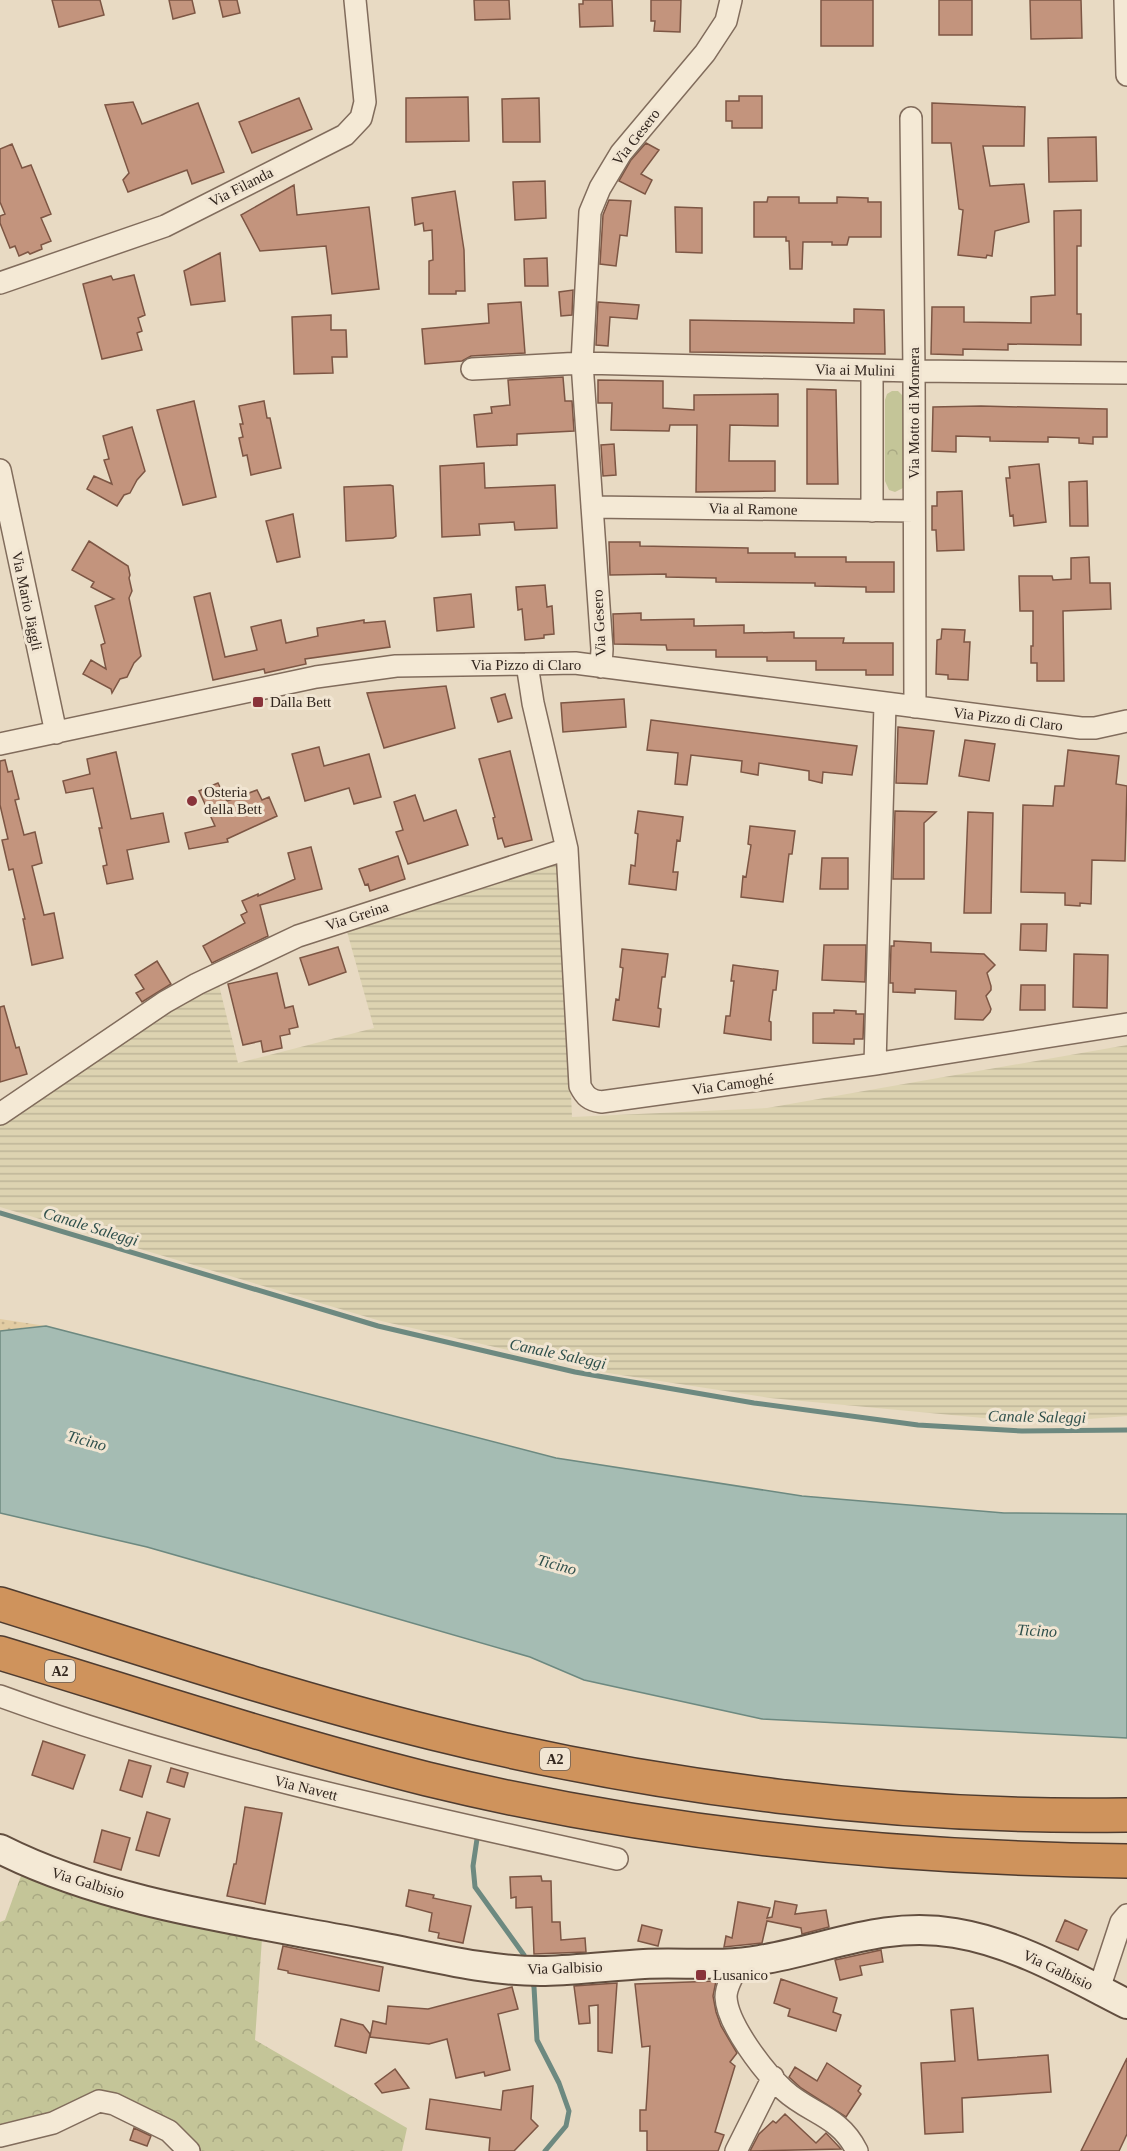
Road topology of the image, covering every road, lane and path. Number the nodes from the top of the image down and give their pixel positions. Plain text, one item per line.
1 (355, 0) edge
2 (731, 0) edge
3 (1125, 0) edge
4 (1127, 75) edge
5 (911, 118) dead end
6 (0, 283) edge
7 (582, 363) junction
8 (472, 369) dead end
9 (872, 370) junction
10 (914, 371) junction
11 (1127, 373) edge
12 (0, 470) edge
13 (592, 507) junction
14 (872, 510) junction
15 (914, 511) junction
16 (527, 664) junction
17 (601, 667) junction
18 (885, 704) junction
19 (915, 707) junction
20 (1127, 721) edge
21 (56, 733) junction
22 (0, 744) edge
23 (567, 849) junction
24 (1127, 1024) edge
25 (875, 1064) junction
26 (0, 1114) edge
27 (0, 1604) edge
28 (0, 1653) edge
29 (0, 1696) edge
30 (1127, 1815) edge
31 (0, 1849) edge
32 (617, 1859) dead end
33 (1127, 1861) edge
34 (1127, 1915) edge
35 (740, 1963) junction
36 (1099, 1989) junction
37 (1127, 2004) edge
38 (773, 2077) junction
39 (0, 2136) edge
40 (189, 2151) edge
41 (736, 2151) edge
42 (857, 2151) edge

1 - 6 street, Via Filanda
2 - 7 street, Via Gesero
3 - 4 street
5 - 10 street, Via Motto di Mornera
7 - 8 street
7 - 9 street, Via ai Mulini
7 - 13 street, Via Gesero
9 - 10 street, Via ai Mulini
9 - 14 street
10 - 11 street, Via ai Mulini
10 - 15 street, Via Motto di Mornera
12 - 21 street, Via Mario Jäggli
13 - 14 street, Via al Ramone
13 - 17 street, Via Gesero
14 - 15 street, Via al Ramone
15 - 19 street, Via Motto di Mornera
16 - 17 street, Via Pizzo di Claro
16 - 21 street, Via Pizzo di Claro
16 - 23 street
17 - 18 street, Via Pizzo di Claro
18 - 19 street, Via Pizzo di Claro
18 - 25 street
19 - 20 street, Via Pizzo di Claro
21 - 22 street, Via Pizzo di Claro
23 - 25 street, Via Camoghé
23 - 26 street, Via Greina
24 - 25 street, Via Camoghé
27 - 30 highway, A2
28 - 33 highway, A2
29 - 32 street, Via Navett
31 - 35 street, Via Galbisio
34 - 36 street
35 - 36 street, Via Galbisio
35 - 38 street
36 - 37 street, Via Galbisio
38 - 41 street
38 - 42 street
39 - 40 street

